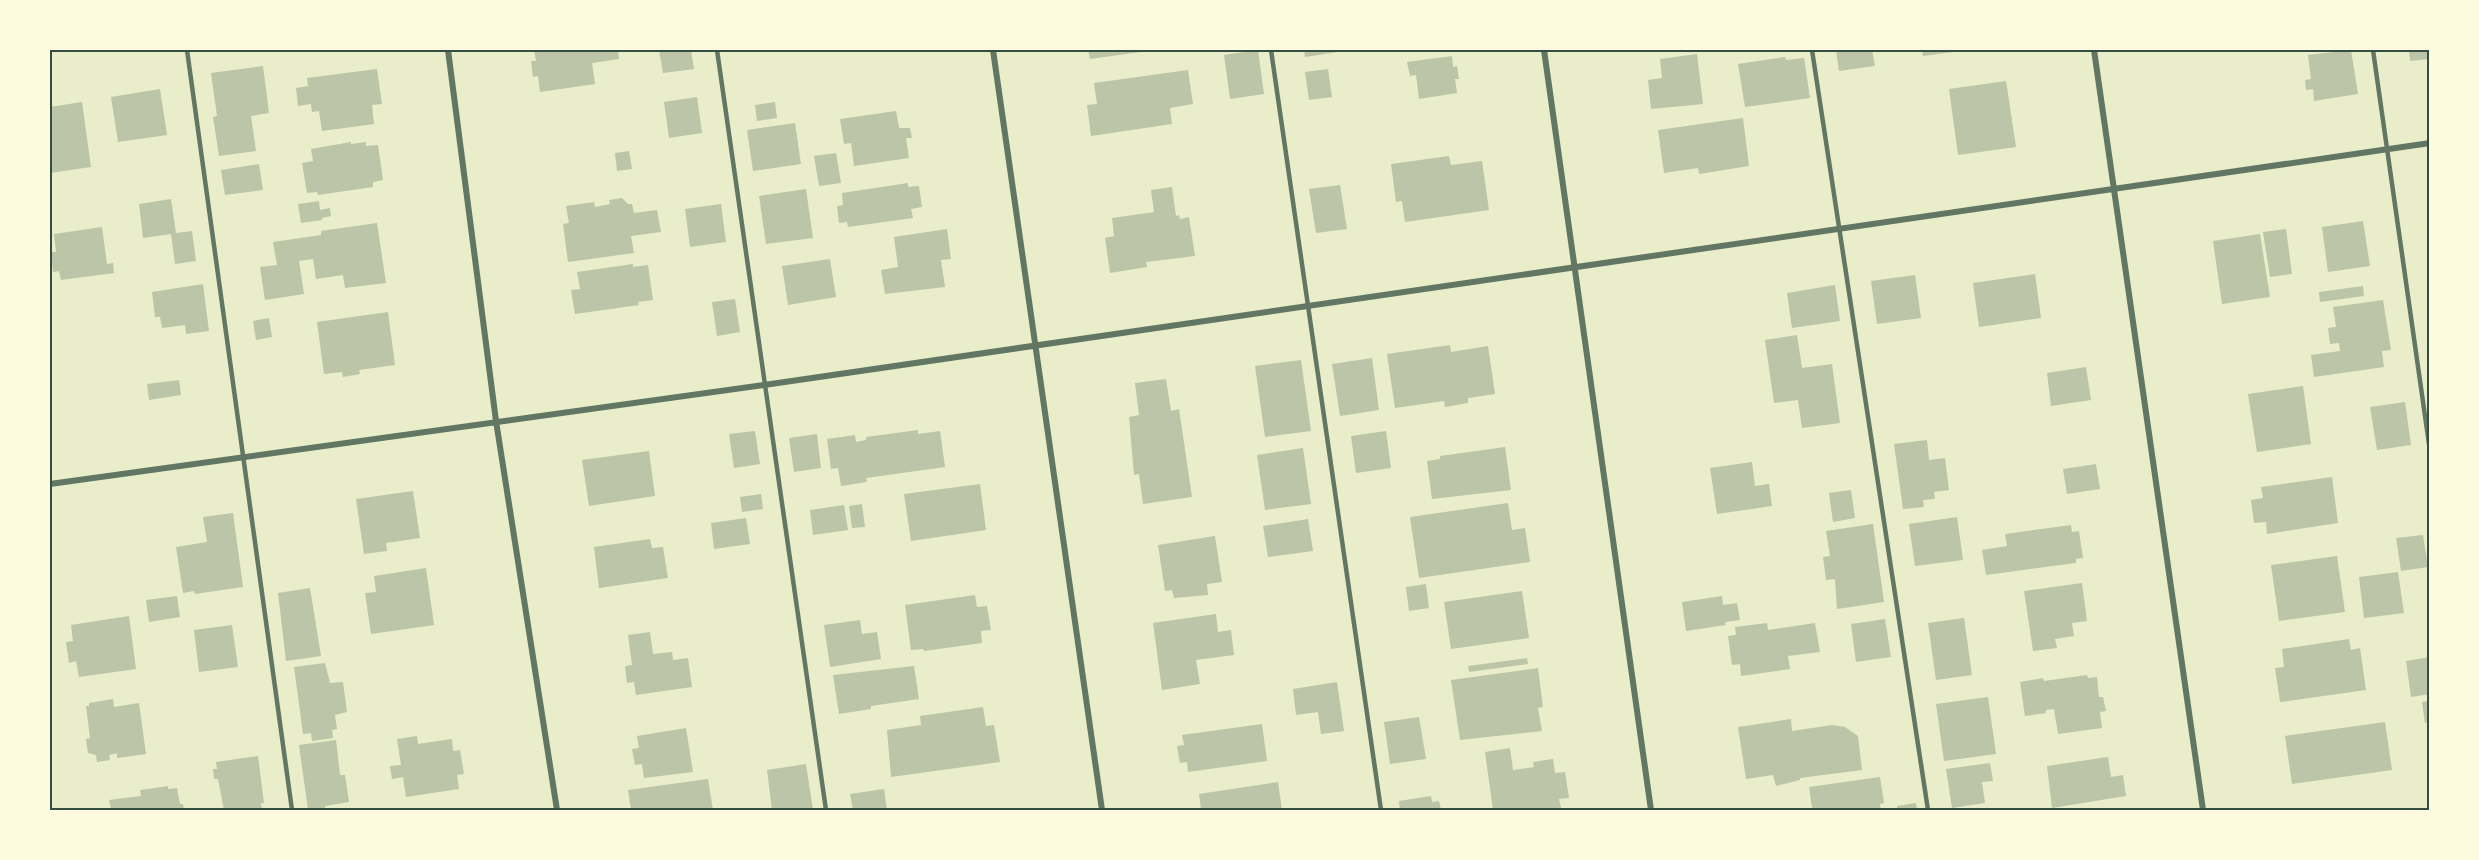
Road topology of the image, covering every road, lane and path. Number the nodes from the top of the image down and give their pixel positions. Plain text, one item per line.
1 (187, 50) edge
2 (448, 50) edge
3 (717, 50) edge
4 (993, 50) edge
5 (1271, 50) edge
6 (1544, 50) edge
7 (1812, 50) edge
8 (2094, 50) edge
9 (2373, 50) edge
10 (2430, 144) edge
11 (2387, 149) junction
12 (2114, 189) junction
13 (1838, 230) junction
14 (1574, 268) junction
15 (1307, 306) junction
16 (1035, 344) junction
17 (764, 385) junction
18 (496, 421) junction
19 (2430, 451) edge
20 (244, 458) junction
21 (50, 484) edge
22 (292, 810) edge
23 (556, 810) edge
24 (825, 810) edge
25 (1102, 810) edge
26 (1381, 810) edge
27 (1651, 810) edge
28 (1928, 810) edge
29 (2203, 810) edge

1 - 20 lane
2 - 18 street
3 - 17 lane
4 - 16 street
5 - 15 lane
6 - 14 street
7 - 13 lane
8 - 12 street
9 - 11 lane
10 - 11 street
11 - 12 street
11 - 19 lane
12 - 13 street
12 - 29 street
13 - 14 street
13 - 28 lane
14 - 15 street
14 - 27 street
15 - 16 street
15 - 26 lane
16 - 17 street
16 - 25 street
17 - 18 street
17 - 24 lane
18 - 20 street
18 - 23 street
20 - 21 street
20 - 22 lane

